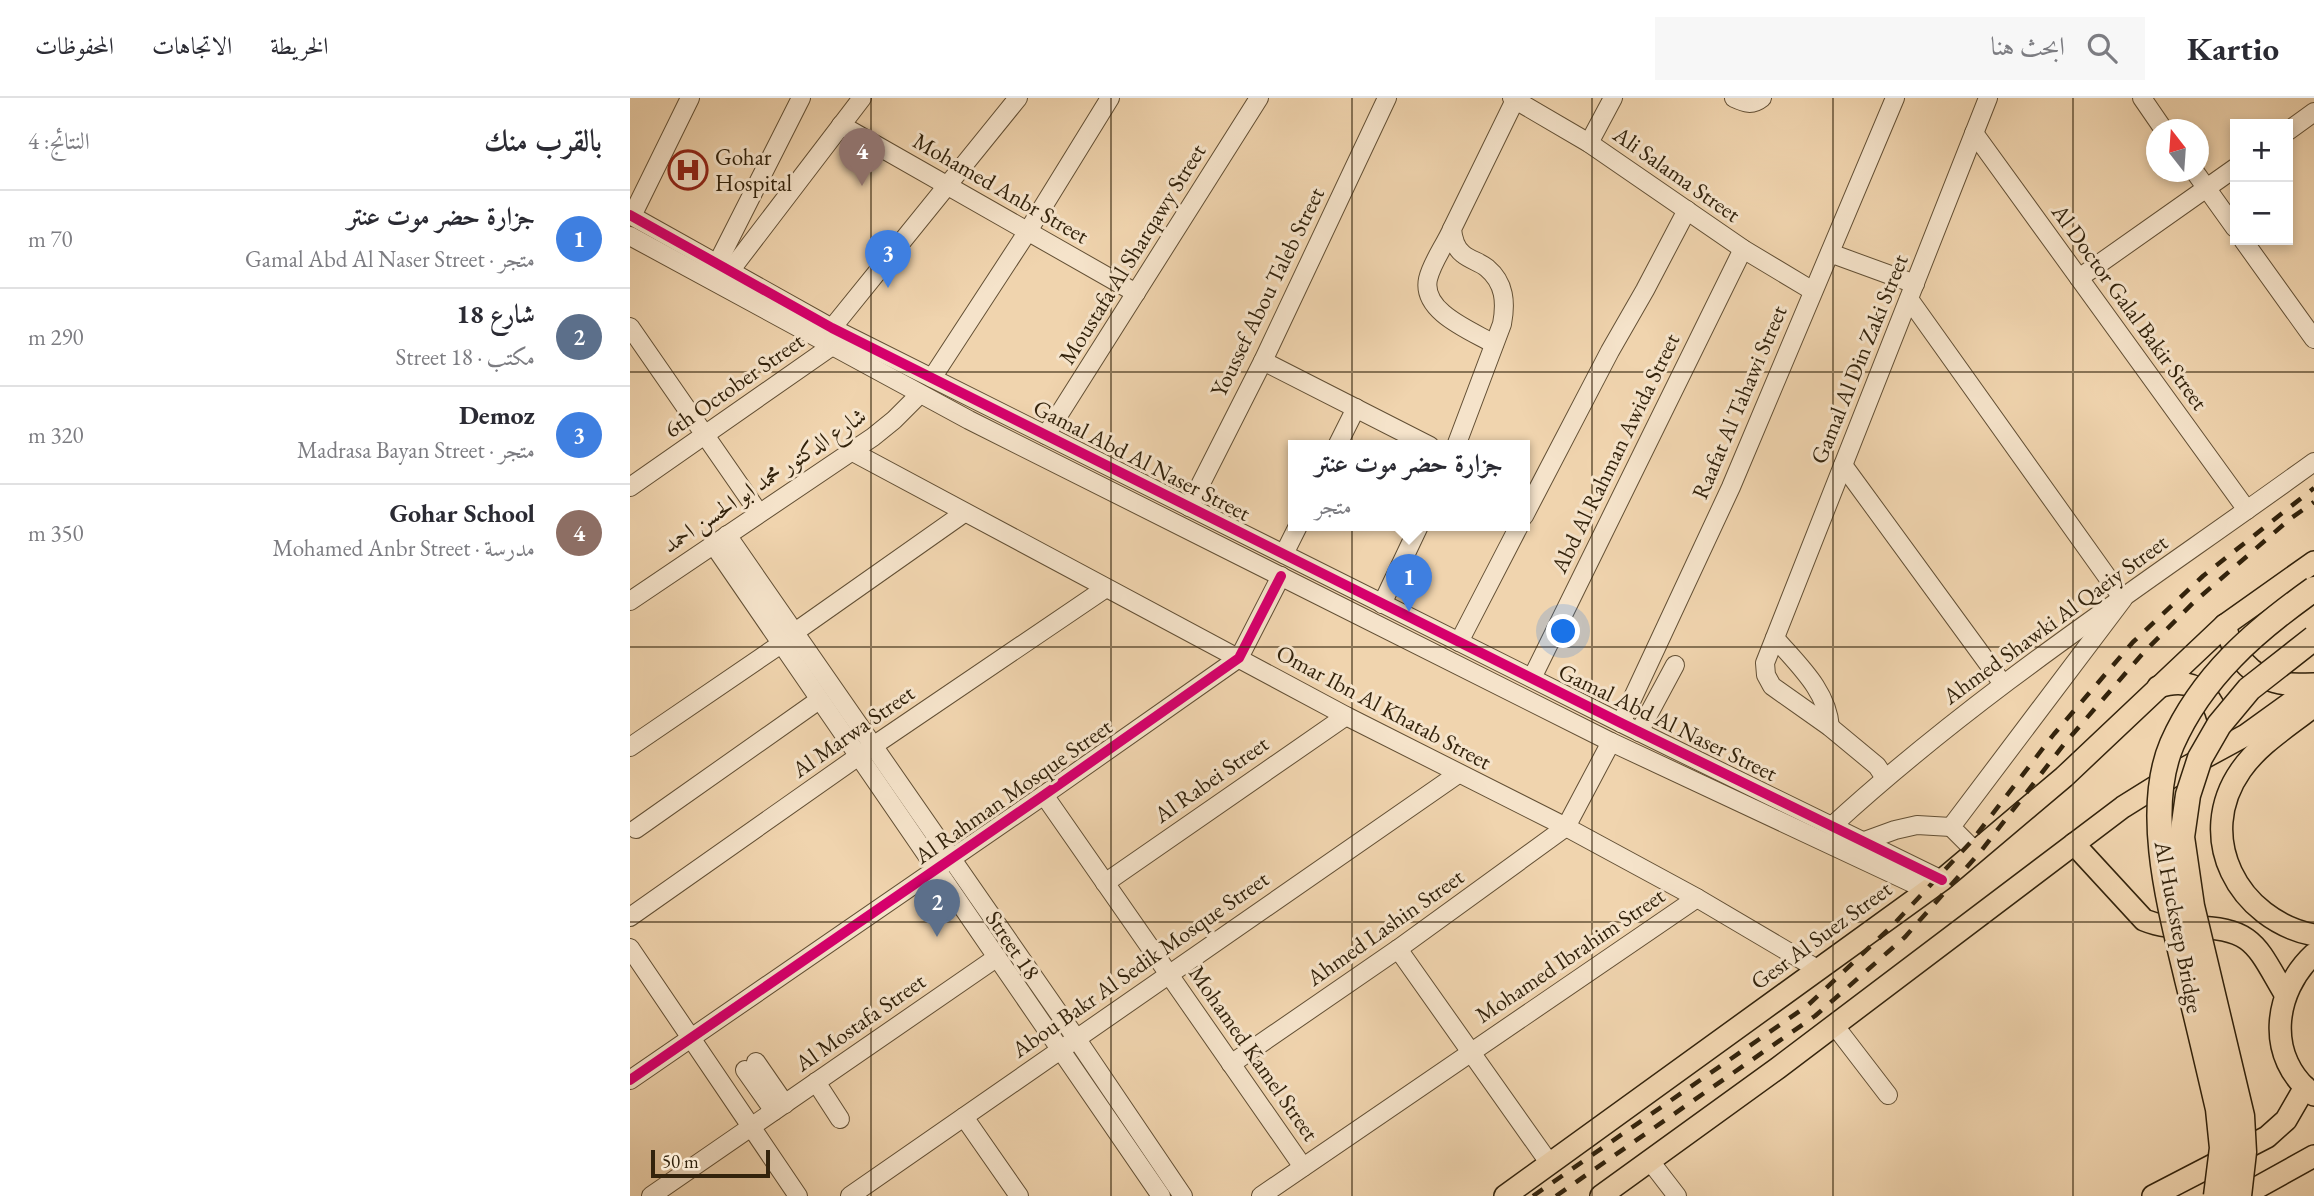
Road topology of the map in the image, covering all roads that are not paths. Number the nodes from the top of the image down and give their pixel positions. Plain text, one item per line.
1 (690, 98) edge
2 (801, 98) edge
3 (862, 98) edge
4 (1018, 98) edge
5 (1110, 98) edge
6 (1259, 98) edge
7 (1387, 98) edge
8 (1613, 98) edge
9 (1734, 98) edge
10 (1762, 98) edge
11 (1895, 98) edge
12 (1988, 98) edge
13 (2142, 98) edge
14 (1513, 99) edge
15 (2314, 112) edge
16 (2156, 119) edge
17 (841, 125) junction
18 (2293, 127) edge
19 (1974, 134) junction
20 (1589, 143) junction
21 (2230, 172) edge
22 (2202, 182) edge
23 (948, 186) junction
24 (2207, 188) junction
25 (1687, 210) junction
26 (631, 216) edge
27 (2230, 221) edge
28 (1452, 229) junction
29 (1028, 231) junction
30 (630, 236) edge
31 (2247, 245) edge
32 (1743, 249) junction
33 (1829, 253) junction
34 (724, 268) junction
35 (2079, 278) junction
36 (1813, 291) junction
37 (1912, 291) junction
38 (1136, 293) junction
39 (630, 327) edge
40 (832, 337) junction
41 (2314, 339) edge
42 (1494, 344) junction
43 (1263, 361) junction
44 (932, 378) junction
45 (920, 394) junction
46 (1356, 408) junction
47 (705, 435) junction
48 (1046, 435) junction
49 (1341, 440) edge
50 (1418, 440) edge
51 (1457, 440) edge
52 (851, 451) junction
53 (2314, 462) edge
54 (1843, 464) junction
55 (630, 487) edge
56 (1530, 504) edge
57 (1189, 507) junction
58 (2247, 510) junction
59 (759, 513) junction
60 (964, 513) junction
61 (1296, 531) edge
62 (1417, 531) edge
63 (1516, 531) edge
64 (720, 540) junction
65 (1284, 554) junction
66 (2314, 562) edge
67 (1281, 576) junction
68 (1107, 588) junction
69 (2314, 589) edge
70 (2123, 599) junction
71 (630, 601) edge
72 (1382, 604) junction
73 (2225, 625) junction
74 (795, 632) junction
75 (1775, 638) junction
76 (2314, 638) edge
77 (1459, 642) junction
78 (781, 644) junction
79 (1239, 658) junction
80 (1675, 665) dead end
81 (1532, 678) junction
82 (2003, 684) junction
83 (2314, 685) edge
84 (2157, 687) junction
85 (819, 700) junction
86 (2314, 706) edge
87 (1346, 716) junction
88 (1621, 723) junction
89 (1830, 727) junction
90 (1639, 732) junction
91 (1611, 742) junction
92 (630, 747) edge
93 (2220, 749) junction
94 (866, 751) junction
95 (1458, 774) junction
96 (1885, 778) junction
97 (1044, 795) junction
98 (1832, 826) junction
99 (1566, 827) junction
100 (1951, 827) junction
101 (636, 829) dead end
102 (1862, 842) junction
103 (2074, 844) junction
104 (1976, 852) junction
105 (951, 859) junction
106 (936, 870) junction
107 (1105, 883) junction
108 (1934, 885) junction
109 (1697, 898) junction
110 (630, 916) edge
111 (2314, 935) edge
112 (630, 948) edge
113 (1398, 949) junction
114 (2314, 954) edge
115 (996, 958) junction
116 (1819, 970) junction
117 (1168, 973) junction
118 (2285, 994) junction
119 (1835, 1026) junction
120 (1076, 1038) junction
121 (691, 1039) junction
122 (1059, 1050) junction
123 (1471, 1052) junction
124 (1231, 1064) junction
125 (750, 1066) dead end
126 (630, 1080) edge
127 (816, 1082) junction
128 (2309, 1091) edge
129 (1888, 1095) dead end
130 (779, 1108) junction
131 (964, 1117) junction
132 (840, 1119) dead end
133 (751, 1127) junction
134 (2314, 1156) edge
135 (1650, 1161) junction
136 (1550, 1164) junction
137 (1303, 1167) junction
138 (651, 1196) edge
139 (797, 1196) edge
140 (850, 1196) edge
141 (1019, 1196) edge
142 (1161, 1196) edge
143 (1183, 1196) edge
144 (1261, 1196) edge
145 (1505, 1196) edge
146 (1601, 1196) edge
147 (1677, 1196) edge
148 (2153, 1196) edge
149 (2216, 1196) edge
150 (2241, 1196) edge

1 - 26 street
2 - 34 street
3 - 17 street
4 - 23 street, 6th October Street
5 - 29 street
6 - 38 street, Moustafa Al Sharqawy Street
7 - 43 street, Youssef Abou Taleb Street
8 - 20 street
9 - 10 street
11 - 33 street, Raafat Al Tahawi Street
12 - 19 street, Gamal Al Din Zaki Street
13 - 16 street
14 - 20 street, Ali Salama Street
14 - 28 street
15 - 18 street
17 - 23 street, Mohamed Anbr Street
17 - 34 street
19 - 35 street, Al Doctor Galal Bakir Street
19 - 37 street, Gamal Al Din Zaki Street
20 - 25 street, Ali Salama Street
21 - 24 street
22 - 24 street
23 - 29 street, Mohamed Anbr Street
23 - 40 street, 6th October Street
24 - 27 street
24 - 35 street
25 - 32 street, Ali Salama Street
25 - 56 street
26 - 34 street, Gamal Abd Al Naser Street
28 - 42 street
28 - 42 street
29 - 38 street, Mohamed Anbr Street
29 - 44 street
30 - 40 street, Gamal Abd Al Naser Street
31 - 41 street
32 - 36 street, Ali Salama Street
32 - 81 street, Abd Al Rahman Awida Street
33 - 36 street, Raafat Al Tahawi Street
33 - 37 street
34 - 40 street, Gamal Abd Al Naser Street
35 - 58 street, Al Doctor Galal Bakir Street
36 - 88 street, Raafat Al Tahawi Street
37 - 54 street, Gamal Al Din Zaki Street
37 - 70 street
38 - 48 street, Moustafa Al Sharqawy Street
39 - 47 street
40 - 44 street, Gamal Abd Al Naser Street
40 - 45 street, Gamal Abd Al Naser Street
40 - 47 street, 6th October Street
42 - 51 street
43 - 46 street
43 - 57 street, Youssef Abou Taleb Street
44 - 48 street, Gamal Abd Al Naser Street
45 - 52 street, شارع الدكتور محمد ابو الحسن احمد
45 - 67 street, Gamal Abd Al Naser Street
46 - 49 street
46 - 50 street
47 - 55 street, 6th October Street
47 - 59 street
48 - 57 street, Gamal Abd Al Naser Street
52 - 59 street, شارع الدكتور محمد ابو الحسن احمد
52 - 60 street, Omar Ibn Al Khatab Street
53 - 58 street, Ahmed Shawki Al Qaeiy Street
54 - 75 street, Gamal Al Din Zaki Street
54 - 82 street
57 - 65 street, Gamal Abd Al Naser Street
58 - 70 street, Ahmed Shawki Al Qaeiy Street
59 - 64 street, شارع الدكتور محمد ابو الحسن احمد
60 - 68 street, Omar Ibn Al Khatab Street
60 - 74 street
61 - 65 street
62 - 72 street
63 - 77 street
64 - 71 street, شارع الدكتور محمد ابو الحسن احمد
64 - 74 street, Street 18
64 - 78 street, Street 18
65 - 72 street, Gamal Abd Al Naser Street
66 - 73 main road, Gesr Al Suez Street
67 - 79 street, Al Rahman Mosque Street
67 - 91 street, Gamal Abd Al Naser Street
68 - 79 street, Omar Ibn Al Khatab Street
68 - 94 street, Al Marwa Street
69 - 149 highway, Al Huckstep Bridge, bridge
70 - 82 street, Ahmed Shawki Al Qaeiy Street
70 - 100 street
72 - 77 street, Gamal Abd Al Naser Street
73 - 83 main road
73 - 84 main road, Gesr Al Suez Street
74 - 94 street, Street 18
75 - 89 street
75 - 89 street, Gamal Al Din Zaki Street
76 - 150 highway, Al Huckstep Bridge, bridge
77 - 81 street, Gamal Abd Al Naser Street
78 - 85 street, Street 18
78 - 92 street
79 - 87 street, Omar Ibn Al Khatab Street
79 - 97 street, Al Rahman Mosque Street
80 - 90 street
81 - 88 street, Gamal Abd Al Naser Street
82 - 96 street, Ahmed Shawki Al Qaeiy Street
83 - 93 main road
84 - 93 main road
84 - 104 main road, Gesr Al Suez Street
85 - 94 street, Street 18
85 - 101 street
86 - 111 main road
87 - 95 street, Omar Ibn Al Khatab Street
87 - 107 street, Al Rabei Street
88 - 90 street, Gamal Abd Al Naser Street
89 - 96 street, Gamal Al Din Zaki Street
90 - 98 street, Gamal Abd Al Naser Street
91 - 99 street
91 - 108 street, Gamal Abd Al Naser Street
93 - 103 main road
94 - 105 street, Street 18
94 - 106 street, Street 18
94 - 110 street, Al Marwa Street
95 - 99 street, Omar Ibn Al Khatab Street
95 - 117 street, Abou Bakr Al Sedik Mosque Street
96 - 98 street, Ahmed Shawki Al Qaeiy Street
97 - 105 street, Al Rahman Mosque Street
97 - 107 street, Mohamed Kamel Street
98 - 102 street, Gamal Abd Al Naser Street
99 - 109 street, Omar Ibn Al Khatab Street
99 - 113 street, Ahmed Lashin Street
100 - 102 street
100 - 104 street
102 - 108 street, Gamal Abd Al Naser Street
103 - 118 main road
103 - 119 main road
104 - 108 main road, Gesr Al Suez Street
105 - 106 street, Al Rahman Mosque Street
105 - 120 street, Street 18
106 - 115 street, Street 18
106 - 121 street, Al Rahman Mosque Street
107 - 117 street, Mohamed Kamel Street
108 - 116 main road, Gesr Al Suez Street
109 - 116 street, Omar Ibn Al Khatab Street
109 - 123 street, Mohamed Ibrahim Street
112 - 121 street
113 - 123 street, Mohamed Ibrahim Street
113 - 124 street, Ahmed Lashin Street
114 - 118 main road
115 - 122 street, Street 18
115 - 127 street, Al Mostafa Street
116 - 136 main road, Gesr Al Suez Street
117 - 120 street, Abou Bakr Al Sedik Mosque Street
117 - 124 street, Mohamed Kamel Street
118 - 128 main road
119 - 129 street
119 - 135 main road
120 - 122 street, Abou Bakr Al Sedik Mosque Street
120 - 143 street, Street 18
121 - 126 street, Al Rahman Mosque Street
121 - 133 street
122 - 131 street, Abou Bakr Al Sedik Mosque Street
122 - 142 street, Street 18
123 - 136 street, Mohamed Ibrahim Street
123 - 137 street, Mohamed Ibrahim Street
124 - 137 street, Mohamed Kamel Street
125 - 130 street
127 - 130 street, Al Mostafa Street
127 - 132 street
128 - 148 main road
130 - 133 street, Al Mostafa Street
131 - 140 street, Abou Bakr Al Sedik Mosque Street
131 - 141 street
133 - 138 street, Al Mostafa Street
133 - 139 street
134 - 150 main road
135 - 146 main road
135 - 147 street
136 - 145 main road, Gesr Al Suez Street
137 - 144 street, Mohamed Ibrahim Street

